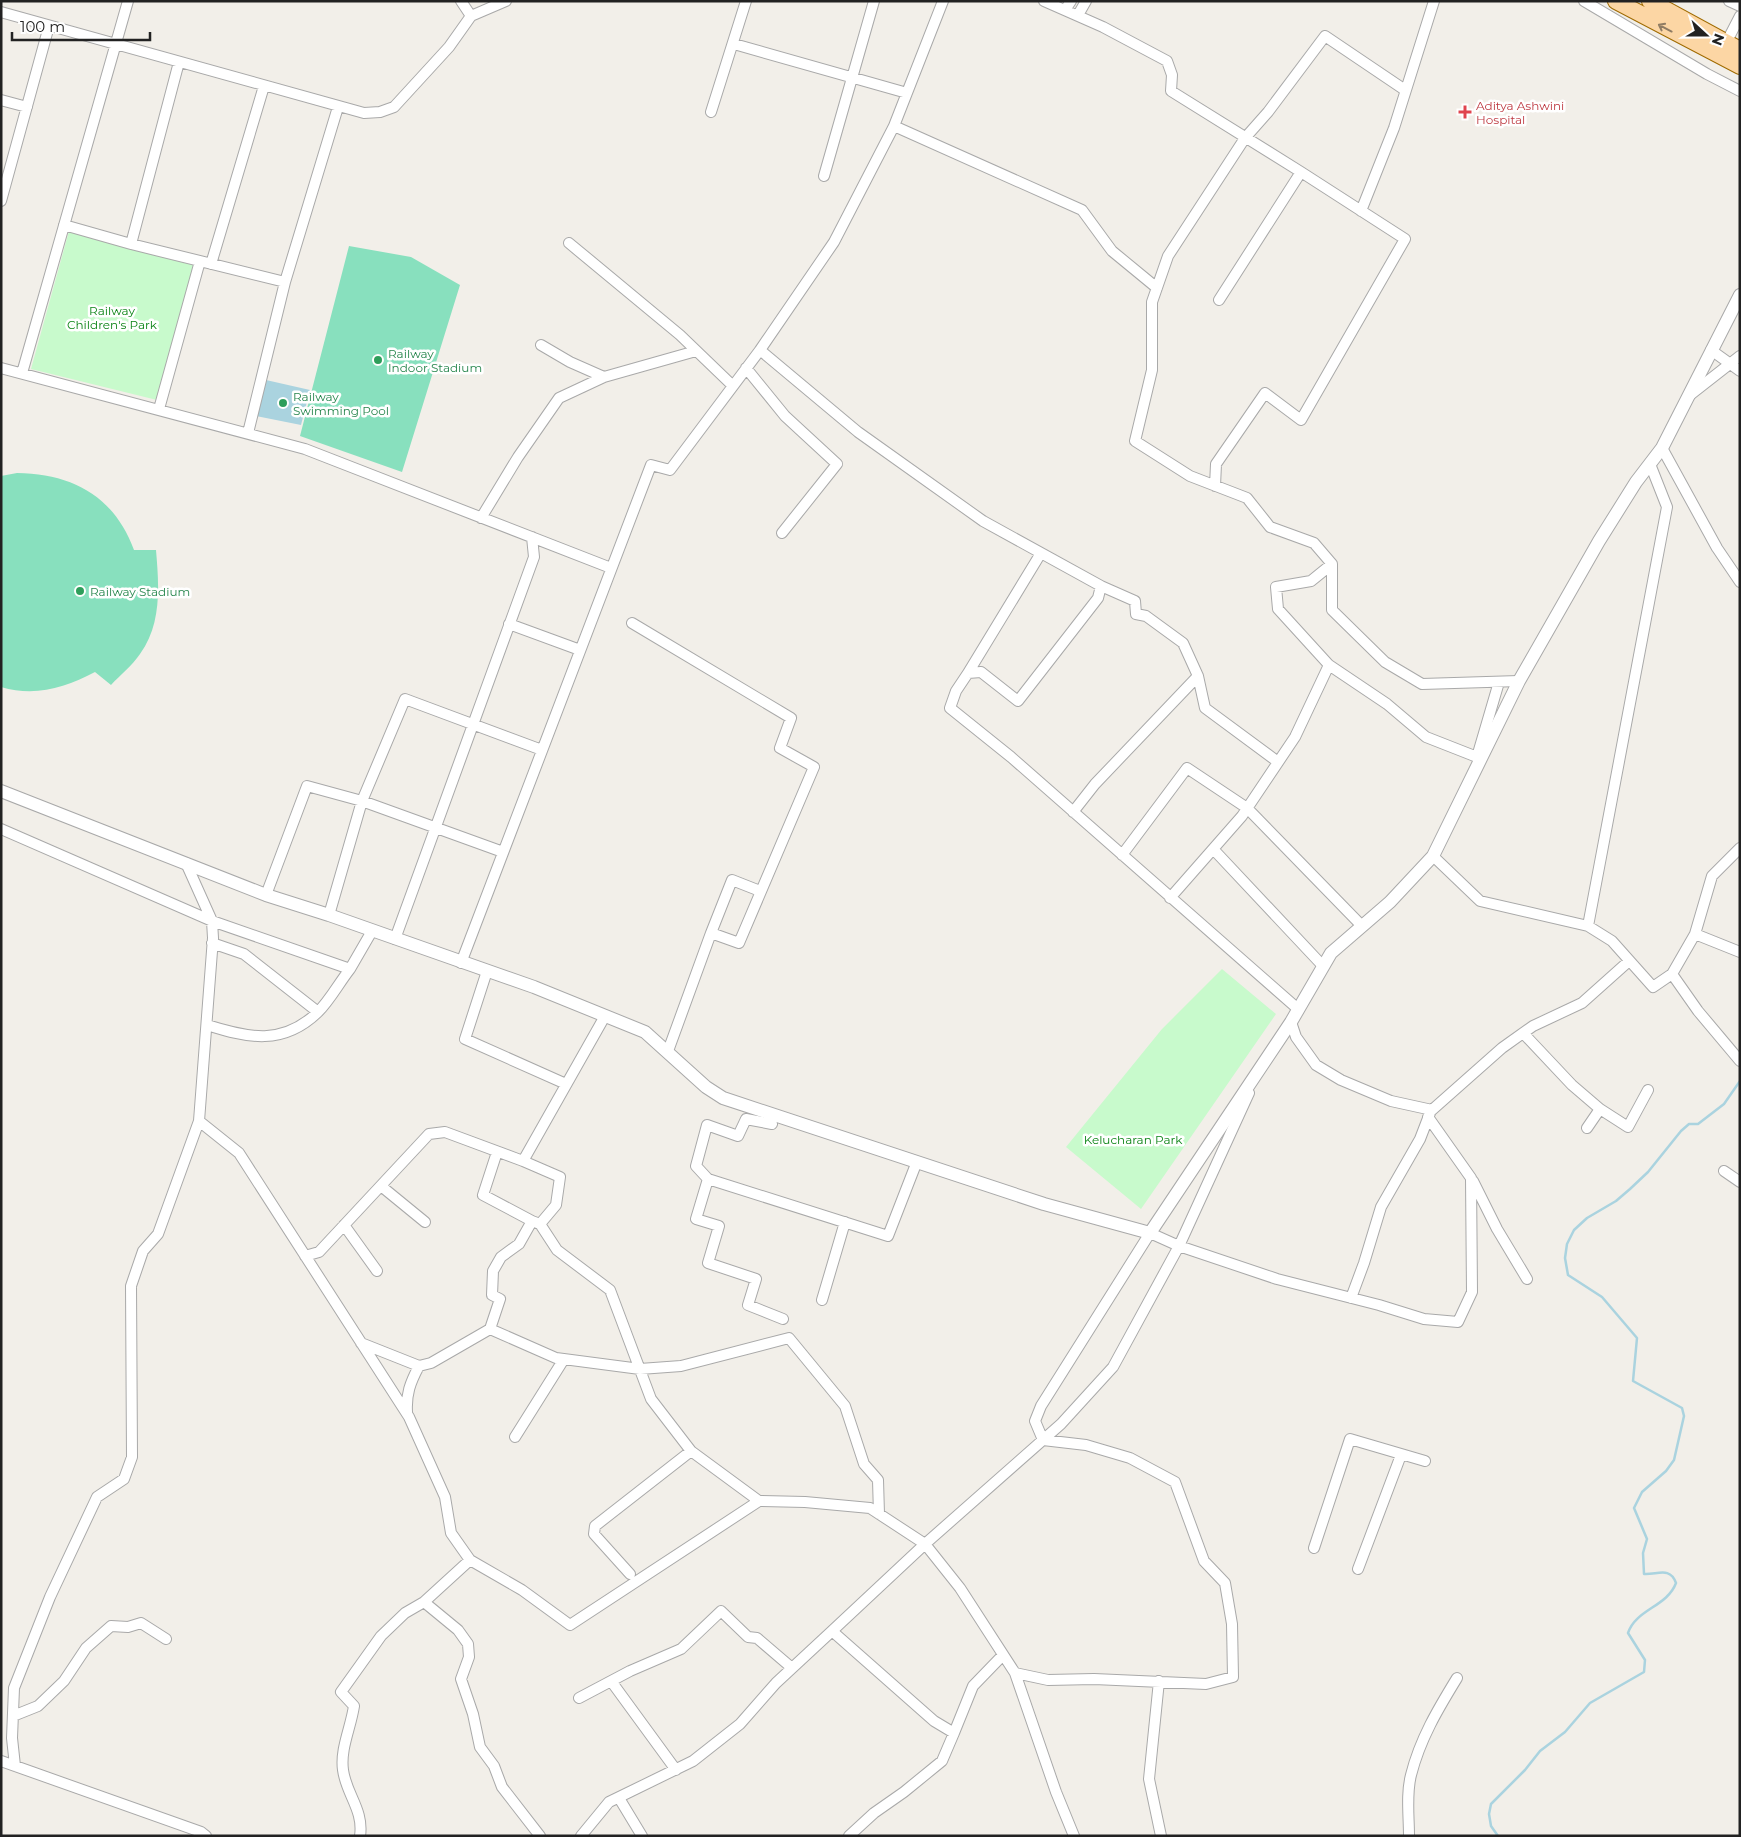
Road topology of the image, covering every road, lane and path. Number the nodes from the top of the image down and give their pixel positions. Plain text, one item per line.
1 (128, 1) edge
2 (461, 1) edge
3 (506, 1) edge
4 (746, 1) edge
5 (874, 1) edge
6 (944, 1) edge
7 (1044, 1) edge
8 (1086, 1) edge
9 (1434, 1) edge
10 (1584, 1) edge
11 (1616, 1) edge
12 (1650, 1) edge
13 (1729, 1) edge
14 (1068, 6) edge
15 (1740, 6) edge
16 (1674, 7) edge
17 (1, 12) edge
18 (1078, 15) junction
19 (471, 16) junction
20 (1740, 16) edge
21 (49, 26) junction
22 (116, 44) junction
23 (734, 44) junction
24 (1733, 46) edge
25 (179, 62) junction
26 (1740, 66) edge
27 (852, 78) junction
28 (264, 86) junction
29 (1405, 90) junction
30 (1740, 91) edge
31 (907, 93) junction
32 (1, 100) edge
33 (27, 107) junction
34 (338, 107) junction
35 (711, 112) dead end
36 (894, 126) junction
37 (1245, 138) junction
38 (1301, 172) junction
39 (824, 176) dead end
40 (1, 201) edge
41 (1361, 211) junction
42 (64, 225) junction
43 (570, 243) dead end
44 (131, 244) junction
45 (200, 261) junction
46 (211, 264) junction
47 (285, 282) junction
48 (1157, 288) junction
49 (1740, 295) edge
50 (1219, 300) dead end
51 (542, 345) dead end
52 (696, 350) junction
53 (760, 350) junction
54 (1711, 350) junction
55 (1740, 356) edge
56 (1730, 365) junction
57 (1, 368) edge
58 (746, 368) junction
59 (1740, 371) edge
60 (22, 373) junction
61 (604, 377) junction
62 (733, 386) junction
63 (1690, 395) junction
64 (160, 409) junction
65 (248, 433) junction
66 (1662, 448) junction
67 (1650, 464) junction
68 (1215, 486) junction
69 (481, 518) junction
70 (782, 533) dead end
71 (532, 537) junction
72 (1041, 553) junction
73 (1332, 564) junction
74 (611, 568) junction
75 (1740, 582) edge
76 (1101, 586) junction
77 (632, 623) dead end
78 (509, 624) junction
79 (580, 650) junction
80 (1330, 665) junction
81 (968, 672) junction
82 (1198, 676) junction
83 (1499, 682) junction
84 (1519, 682) junction
85 (473, 724) junction
86 (542, 750) junction
87 (1278, 762) junction
88 (1, 791) edge
89 (362, 801) junction
90 (1247, 808) junction
91 (1073, 812) junction
92 (1, 829) edge
93 (435, 829) junction
94 (1740, 848) edge
95 (1214, 850) junction
96 (503, 852) junction
97 (1122, 855) junction
98 (1433, 856) junction
99 (186, 863) junction
100 (760, 891) junction
101 (266, 895) junction
102 (1170, 898) junction
103 (329, 915) junction
104 (212, 921) junction
105 (1362, 926) junction
106 (1588, 926) junction
107 (372, 931) junction
108 (711, 933) junction
109 (1695, 934) junction
110 (395, 939) junction
111 (212, 943) junction
112 (1740, 952) edge
113 (1630, 961) junction
114 (461, 963) junction
115 (1323, 966) junction
116 (350, 969) junction
117 (487, 971) junction
118 (1672, 974) junction
119 (1298, 1009) junction
120 (318, 1012) junction
121 (606, 1016) junction
122 (1291, 1022) junction
123 (207, 1025) junction
124 (1523, 1033) junction
125 (668, 1051) junction
126 (1740, 1061) edge
127 (1259, 1070) junction
128 (566, 1084) junction
129 (1648, 1090) dead end
130 (1600, 1109) junction
131 (1430, 1113) junction
132 (199, 1121) junction
133 (772, 1124) dead end
134 (1587, 1128) dead end
135 (497, 1152) junction
136 (523, 1161) junction
137 (916, 1164) junction
138 (1724, 1171) dead end
139 (1471, 1178) junction
140 (708, 1179) junction
141 (1740, 1182) edge
142 (381, 1186) junction
143 (425, 1222) dead end
144 (845, 1222) junction
145 (536, 1223) junction
146 (344, 1225) junction
147 (1150, 1233) junction
148 (1179, 1246) junction
149 (306, 1256) junction
150 (377, 1271) dead end
151 (1527, 1279) dead end
152 (1351, 1298) junction
153 (822, 1300) dead end
154 (783, 1319) dead end
155 (490, 1329) junction
156 (361, 1343) junction
157 (564, 1359) junction
158 (419, 1366) junction
159 (640, 1370) junction
160 (407, 1414) junction
161 (515, 1437) dead end
162 (1043, 1440) junction
163 (691, 1451) junction
164 (1401, 1455) junction
165 (1424, 1461) dead end
166 (759, 1501) junction
167 (879, 1514) junction
168 (925, 1544) junction
169 (1314, 1548) dead end
170 (470, 1560) junction
171 (1358, 1569) dead end
172 (630, 1574) dead end
173 (424, 1602) junction
174 (832, 1630) junction
175 (166, 1639) dead end
176 (1003, 1655) junction
177 (792, 1668) junction
178 (1015, 1673) junction
179 (1457, 1678) dead end
180 (611, 1681) junction
181 (1159, 1681) junction
182 (579, 1698) dead end
183 (13, 1716) junction
184 (954, 1733) junction
185 (1, 1761) edge
186 (15, 1766) junction
187 (676, 1770) junction
188 (619, 1798) junction
189 (206, 1836) edge
190 (360, 1836) edge
191 (540, 1836) edge
192 (581, 1836) edge
193 (642, 1836) edge
194 (849, 1836) edge
195 (1074, 1836) edge
196 (1161, 1836) edge
197 (1409, 1836) edge

1 - 22 street
2 - 19 street
3 - 19 street
4 - 23 street
5 - 27 street
6 - 31 street
7 - 14 street
8 - 18 street
9 - 29 street
10 - 30 street
26 -> 11 main road
12 - 16 main road
13 - 15 street
14 - 18 street
16 - 24 main road
17 - 21 street
18 - 37 street
19 - 34 street
20 - 24 street
21 - 22 street
21 - 33 street
22 - 25 street
22 - 42 street
23 - 27 street
23 - 35 street
25 - 28 street
25 - 44 street
27 - 31 street
27 - 39 street
28 - 34 street
28 - 46 street
29 - 37 street
29 - 41 street
31 - 36 street
32 - 33 street
33 - 40 street
34 - 47 street
36 - 48 street
36 - 53 street
37 - 38 street
37 - 48 street
38 - 41 street
38 - 50 street
41 - 68 street
42 - 44 street
42 - 60 street
43 - 52 street
44 - 45 street
45 - 46 street
45 - 64 street
46 - 47 street
47 - 65 street
48 - 68 street
49 - 54 street
51 - 61 street
52 - 61 street
52 - 62 street
53 - 58 street
53 - 72 street
54 - 56 street
54 - 63 street
55 - 56 street
56 - 59 street
56 - 63 street
57 - 60 street
58 - 62 street
58 - 70 street
60 - 64 street
61 - 69 street
62 - 74 street
63 - 66 street
64 - 65 street
65 - 69 street
66 - 67 street
66 - 75 street
67 - 84 street
67 - 106 street
68 - 73 street
69 - 71 street
71 - 74 street
71 - 78 street
72 - 76 street
72 - 81 street
73 - 80 street
73 - 83 street
74 - 79 street
76 - 81 street
76 - 82 street
77 - 100 street
78 - 79 street
78 - 85 street
79 - 86 street
80 - 83 street
80 - 87 street
81 - 91 street
82 - 87 street
82 - 91 street
83 - 84 street
84 - 98 street
85 - 86 street
85 - 89 street
85 - 93 street
86 - 96 street
87 - 90 street
88 - 99 street
89 - 93 street
89 - 101 street
89 - 103 street
90 - 95 street
90 - 97 street
90 - 105 street
91 - 97 street
92 - 104 street
93 - 96 street
93 - 110 street
94 - 109 street
95 - 102 street
95 - 115 street
96 - 114 street
97 - 102 street
98 - 105 street
98 - 106 street
99 - 101 street
99 - 104 street
100 - 108 street
100 - 108 street
101 - 103 street
102 - 119 street
103 - 107 street
104 - 111 street
104 - 116 street
105 - 115 street
106 - 113 street
107 - 110 street
107 - 116 street
108 - 125 street
109 - 112 street
109 - 118 street
110 - 114 street
111 - 120 street
111 - 123 street
113 - 118 street
113 - 124 street
114 - 117 street
115 - 119 street
116 - 120 street
117 - 121 street
117 - 128 street
118 - 126 street
119 - 122 street
120 - 123 street
121 - 125 street
121 - 128 street
122 - 127 street
122 - 131 street
123 - 132 street
124 - 130 street
124 - 131 street
125 - 137 street
127 - 147 street
127 - 148 street
128 - 136 street
129 - 130 street
130 - 134 street
131 - 139 street
131 - 152 street
132 - 149 street
132 - 183 street
133 - 140 street
135 - 136 street
135 - 142 street
135 - 145 street
136 - 145 street
137 - 144 street
137 - 147 street
138 - 141 street
139 - 151 street
139 - 152 street
140 - 144 street
140 - 154 street
142 - 143 street
142 - 146 street
144 - 153 street
145 - 155 street
145 - 159 street
146 - 149 street
146 - 150 street
147 - 148 street
147 - 162 street
148 - 152 street
148 - 162 street
149 - 156 street
155 - 157 street
155 - 158 street
156 - 158 street
156 - 160 street
157 - 159 street
157 - 161 street
158 - 160 street
159 - 163 street
159 - 167 street
160 - 170 street
162 - 168 street
162 - 181 street
163 - 166 street
163 - 172 street
164 - 165 street
164 - 169 street
164 - 171 street
166 - 167 street
166 - 170 street
167 - 168 street
168 - 174 street
168 - 176 street
170 - 173 street
173 - 190 street
173 - 191 street
174 - 177 street
174 - 184 street
175 - 183 street
176 - 178 street
176 - 184 street
177 - 180 street
177 - 187 street
178 - 181 street
178 - 195 street
179 - 197 street
180 - 182 street
180 - 187 street
181 - 196 street
183 - 186 street
184 - 194 street
185 - 186 street
186 - 189 street
187 - 188 street
188 - 192 street
188 - 193 street

